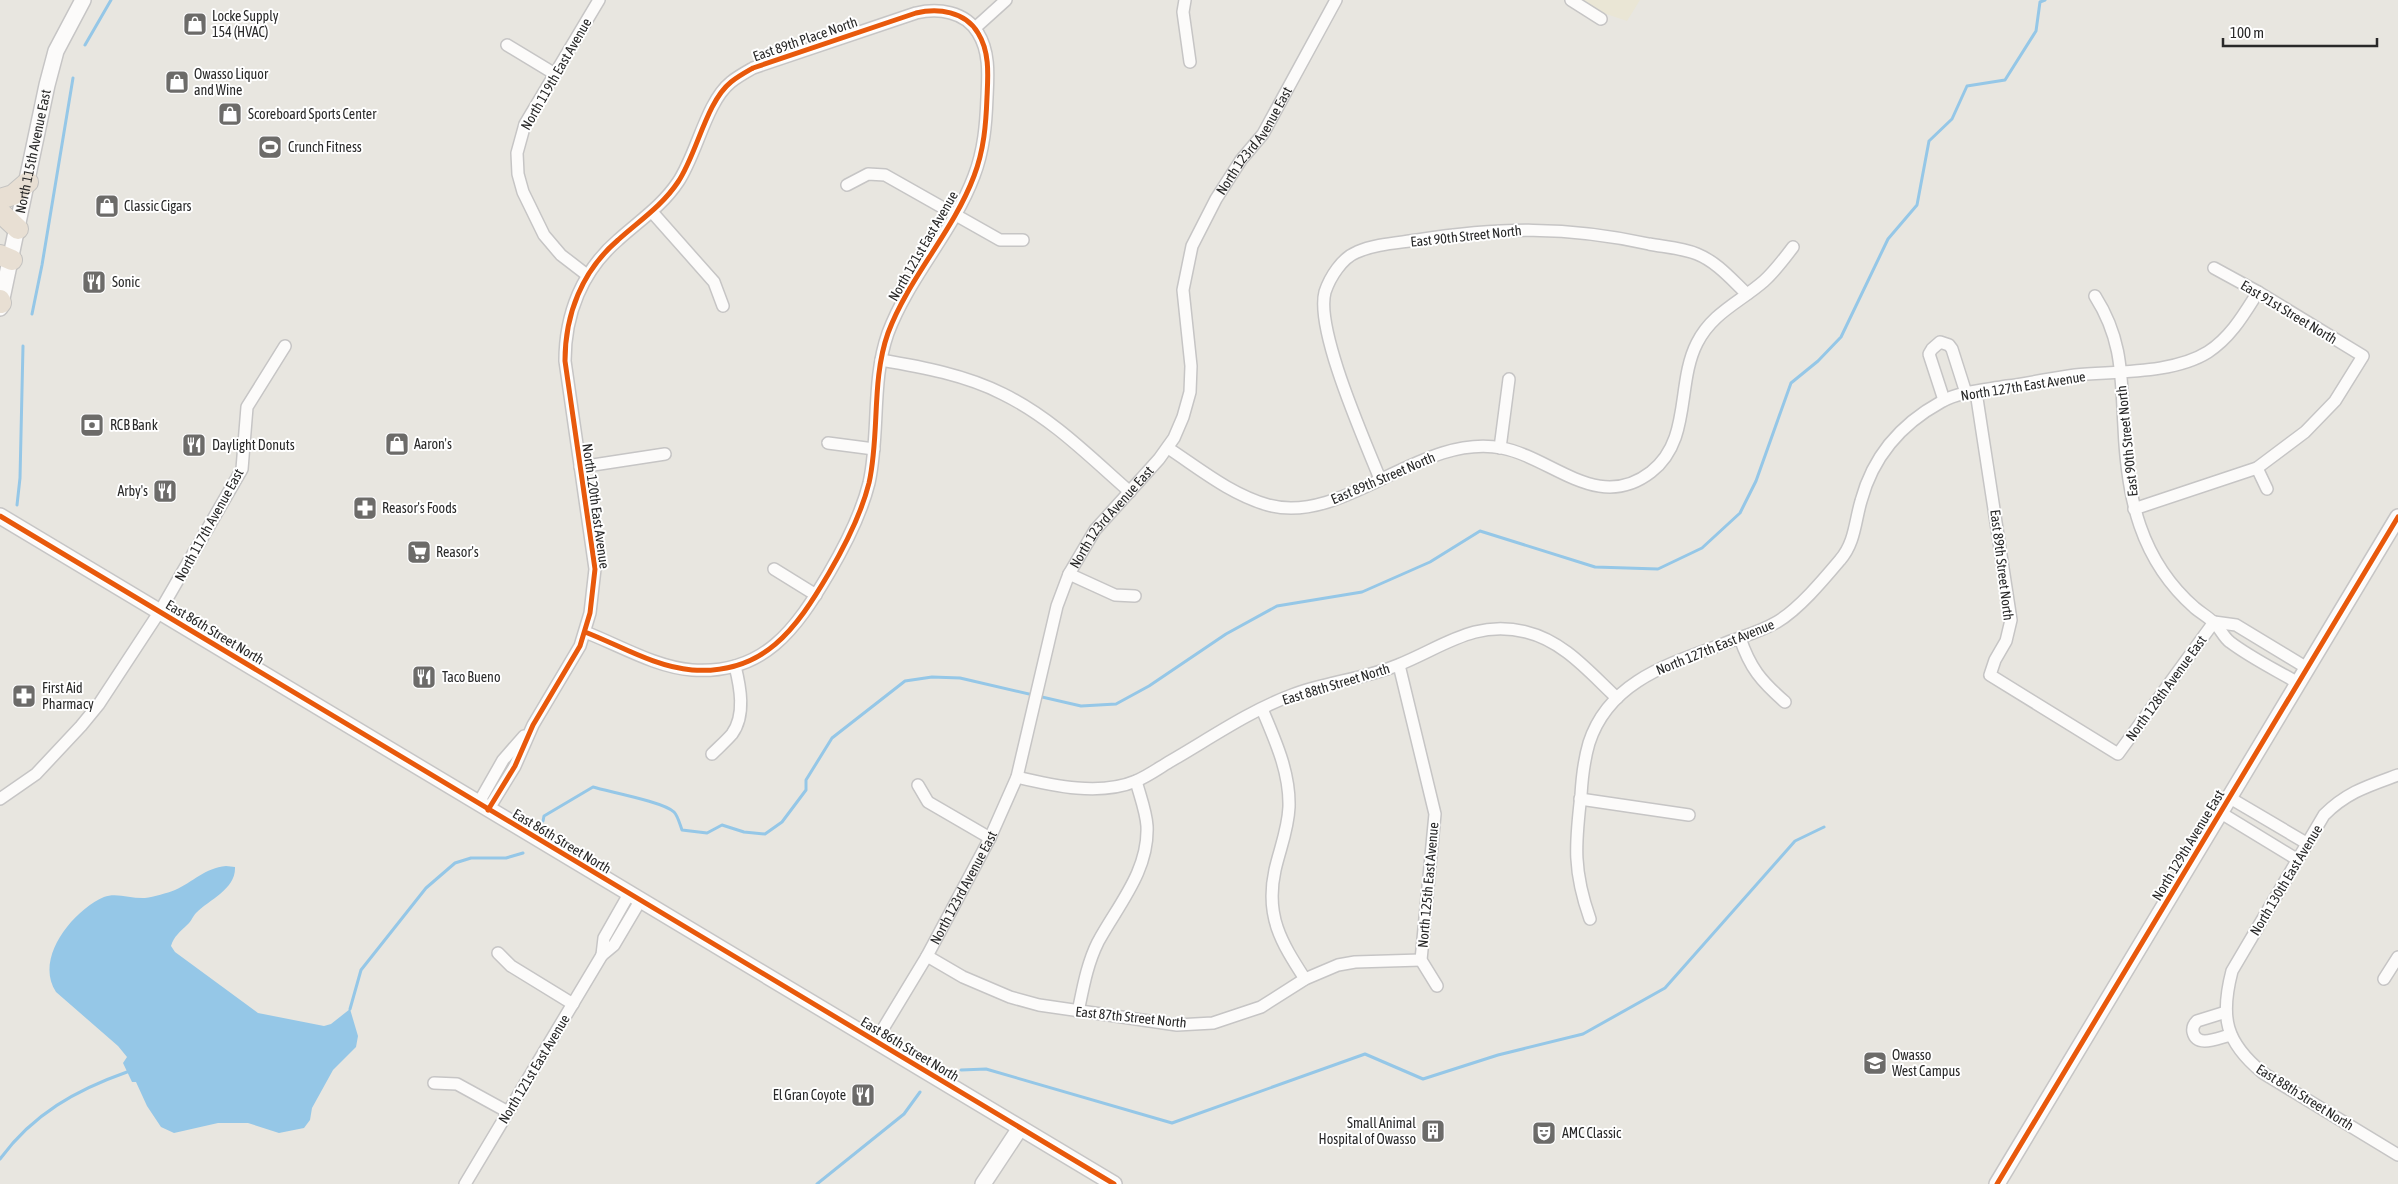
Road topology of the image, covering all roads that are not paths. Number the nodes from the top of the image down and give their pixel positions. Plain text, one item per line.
1 (83, 0) edge
2 (599, 0) edge
3 (1006, 0) edge
4 (1185, 0) edge
5 (1336, 0) edge
6 (1571, 0) edge
7 (1601, 19) dead end
8 (975, 28) junction
9 (507, 45) dead end
10 (1190, 62) dead end
11 (555, 74) junction
12 (28, 182) junction
13 (847, 185) dead end
14 (0, 200) edge
15 (0, 212) edge
16 (652, 212) junction
17 (955, 214) junction
18 (18, 229) junction
19 (1023, 240) dead end
20 (1793, 247) dead end
21 (6, 257) edge
22 (2214, 268) dead end
23 (587, 275) junction
24 (2258, 292) junction
25 (1747, 294) junction
26 (2095, 296) dead end
27 (0, 304) edge
28 (723, 306) dead end
29 (285, 346) dead end
30 (881, 360) junction
31 (2120, 371) junction
32 (1509, 379) dead end
33 (1971, 392) junction
34 (1944, 400) junction
35 (828, 443) dead end
36 (1168, 448) junction
37 (1500, 448) junction
38 (874, 449) junction
39 (665, 454) dead end
40 (580, 467) junction
41 (2257, 468) junction
42 (1380, 479) junction
43 (2267, 489) dead end
44 (1130, 492) junction
45 (2134, 509) junction
46 (0, 516) edge
47 (2398, 517) edge
48 (774, 569) dead end
49 (1069, 574) junction
50 (816, 595) junction
51 (1135, 596) dead end
52 (160, 611) junction
53 (2214, 622) junction
54 (585, 632) junction
55 (1740, 638) junction
56 (1399, 665) junction
57 (735, 666) junction
58 (2307, 668) junction
59 (2298, 683) junction
60 (1617, 698) junction
61 (1785, 702) dead end
62 (1262, 709) junction
63 (712, 754) dead end
64 (2118, 754) joint
65 (2398, 775) edge
66 (1017, 777) junction
67 (1136, 781) junction
68 (918, 785) dead end
69 (2230, 798) junction
70 (0, 799) edge
71 (1580, 799) junction
72 (483, 807) junction
73 (2221, 813) junction
74 (1689, 815) dead end
75 (990, 838) junction
76 (2308, 844) junction
77 (2298, 860) junction
78 (635, 898) junction
79 (1590, 919) dead end
80 (498, 953) dead end
81 (927, 956) junction
82 (2398, 957) edge
83 (1421, 960) junction
84 (1305, 979) junction
85 (2384, 979) dead end
86 (1437, 986) dead end
87 (573, 1004) junction
88 (1078, 1012) junction
89 (2226, 1012) junction
90 (2229, 1030) junction
91 (875, 1042) junction
92 (434, 1083) dead end
93 (508, 1112) junction
94 (1020, 1128) junction
95 (2398, 1155) edge
96 (465, 1184) edge
97 (983, 1184) edge
98 (1114, 1184) edge
99 (1997, 1184) edge

1 - 12 main road, North 115th Avenue East
2 - 11 street, North 119th East Avenue
3 - 8 street
4 - 10 street
5 - 36 street, North 123rd Avenue East
6 - 7 street
8 - 16 street, East 89th Place North
8 - 17 street, North 121st East Avenue
9 - 11 street
11 - 23 street, North 119th East Avenue
12 - 14 highway
12 - 18 main road, North 115th Avenue East
13 - 17 street
15 - 18 highway
16 - 23 street, North 120th East Avenue
16 - 28 street
17 - 19 street
17 - 30 street, North 121st East Avenue
18 - 21 main road, North 115th Avenue East
20 - 25 street
21 - 27 main road, North 115th Avenue East
22 - 24 street, East 91st Street North
23 - 40 street, North 120th East Avenue
24 - 31 street, North 127th East Avenue
24 - 41 street, East 91st Street North
25 - 37 street, East 89th Street North
25 - 42 street, East 90th Street North
26 - 31 street, East 90th Street North
29 - 52 street, North 117th Avenue East
30 - 38 street, North 121st East Avenue
30 - 44 street
31 - 33 street, North 127th East Avenue
31 - 45 street, East 90th Street North
32 - 37 street
33 - 34 street, North 127th East Avenue
33 - 34 street
33 - 64 street, East 89th Street North
34 - 55 street, North 127th East Avenue
35 - 38 street
36 - 42 street, East 89th Street North
36 - 44 street, North 123rd Avenue East
37 - 42 street, East 89th Street North
38 - 50 street, North 121st East Avenue
39 - 40 street
40 - 54 street, North 120th East Avenue
41 - 43 street
41 - 45 street
44 - 49 street, North 123rd Avenue East
45 - 53 street, East 90th Street North
46 - 52 main road, East 86th Street North
47 - 58 main road, North 129th Avenue East
48 - 50 street
49 - 51 street
49 - 66 street, North 123rd Avenue East
50 - 57 street, North 121st East Avenue
52 - 70 street, North 117th Avenue East
52 - 72 main road, East 86th Street North
53 - 58 street, East 90th Street North
53 - 59 street, East 90th Street North
53 - 64 street, North 128th Avenue East
54 - 57 street
54 - 72 street, North 120th East Avenue
55 - 60 street, North 127th East Avenue
55 - 61 street
56 - 60 street, East 88th Street North
56 - 62 street, East 88th Street North
56 - 83 street, North 125th East Avenue
57 - 63 street
58 - 59 main road, North 129th Avenue East
59 - 69 main road, North 129th Avenue East
60 - 71 street, North 127th East Avenue
62 - 67 street, East 88th Street North
62 - 84 street
65 - 76 street, North 130th East Avenue
66 - 67 street, East 88th Street North
66 - 75 street, North 123rd Avenue East
67 - 88 street
68 - 75 street
69 - 73 main road, North 129th Avenue East
69 - 76 street
71 - 74 street
71 - 79 street, North 127th East Avenue
72 - 78 main road, East 86th Street North
73 - 77 street
73 - 99 main road, North 129th Avenue East
75 - 81 street, North 123rd Avenue East
76 - 77 street, North 130th East Avenue
77 - 89 street, North 130th East Avenue
78 - 87 street, North 121st East Avenue
78 - 91 main road, East 86th Street North
80 - 87 street
81 - 88 street, East 87th Street North
81 - 91 street, North 123rd Avenue East
82 - 85 street
83 - 84 street, East 87th Street North
83 - 86 street, North 125th East Avenue
84 - 88 street, East 87th Street North
87 - 93 street, North 121st East Avenue
89 - 90 street, North 130th East Avenue
89 - 90 street
90 - 95 street, East 88th Street North
91 - 94 main road, East 86th Street North
92 - 93 street
93 - 96 street, North 121st East Avenue
94 - 97 main road
94 - 98 main road, East 86th Street North

